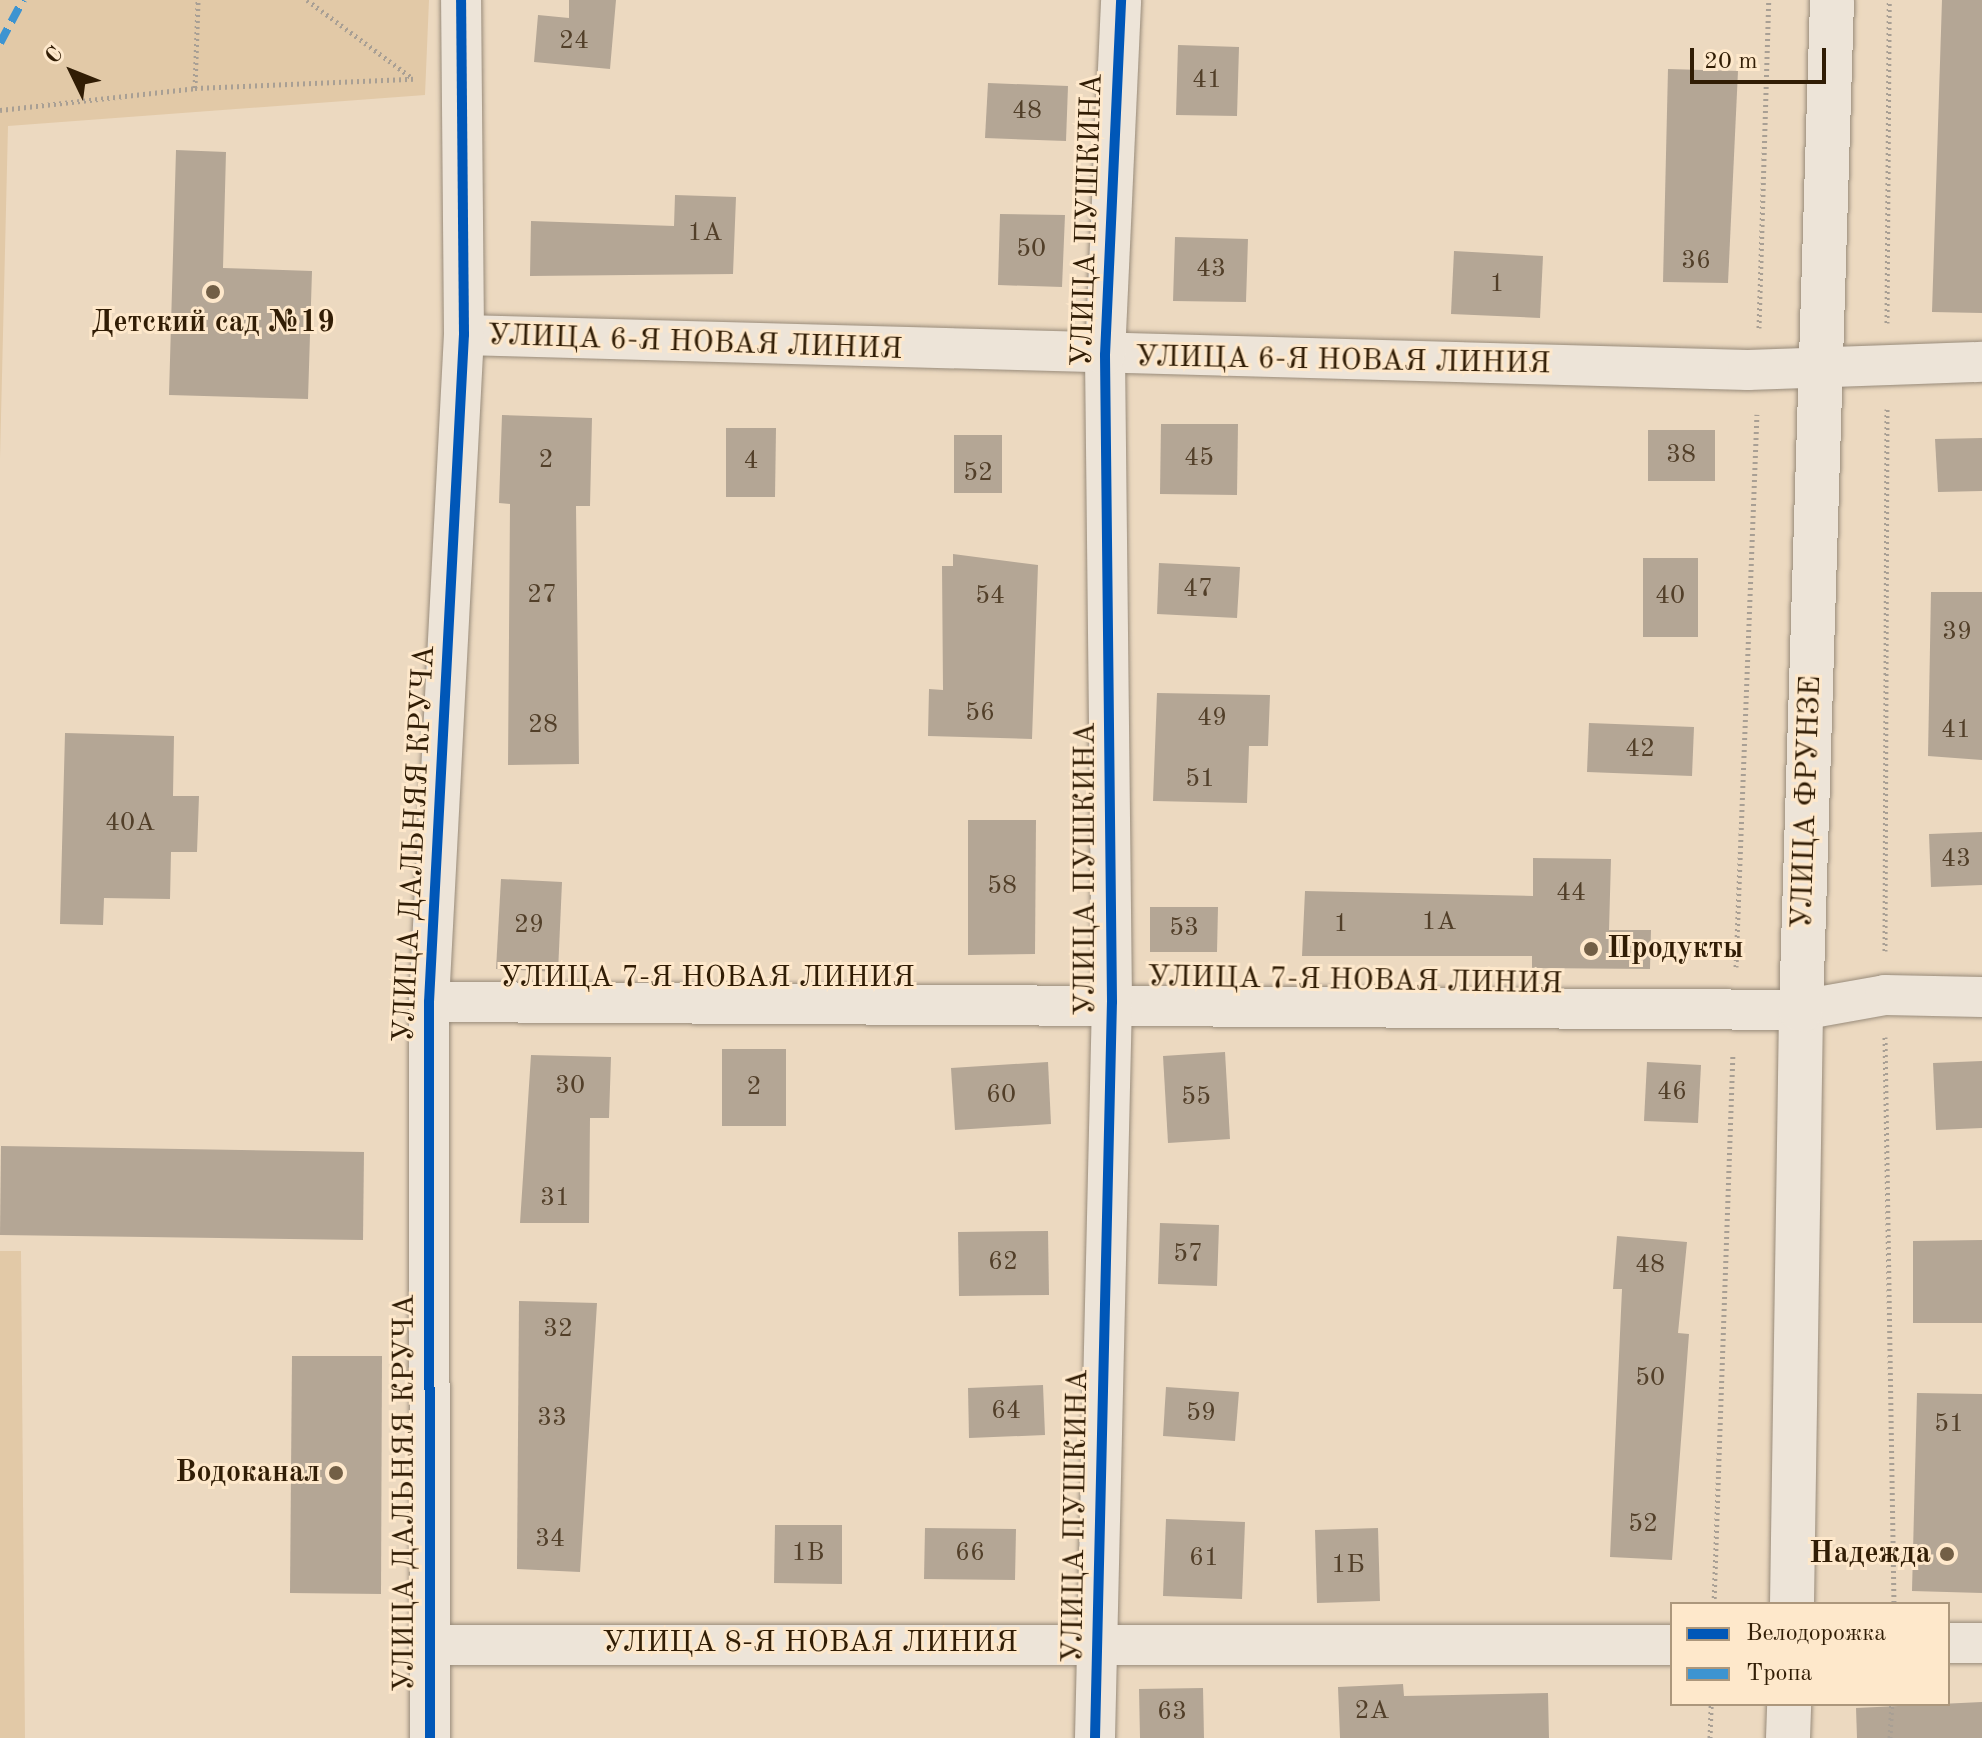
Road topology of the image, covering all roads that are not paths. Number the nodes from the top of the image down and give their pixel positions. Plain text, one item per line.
1 (461, 0) edge
2 (1121, 0) edge
3 (1832, 0) edge
4 (464, 335) junction
5 (1105, 355) junction
6 (1982, 362) edge
7 (1820, 368) junction
8 (1982, 997) edge
9 (429, 1002) junction
10 (1112, 1002) junction
11 (1801, 1010) junction
12 (1792, 1602) edge
13 (1097, 1642) junction
14 (1950, 1643) edge
15 (1982, 1643) edge
16 (429, 1645) junction
17 (1670, 1645) edge
18 (1789, 1706) edge
19 (430, 1738) edge
20 (1095, 1738) edge
21 (1788, 1738) edge

1 - 4 street, УЛИЦА ДАЛЬНЯЯ КРУЧА
2 - 5 street, УЛИЦА ПУШКИНА
3 - 7 main road, УЛИЦА ФРУНЗЕ
4 - 5 street, УЛИЦА 6-Я НОВАЯ ЛИНИЯ
4 - 9 street, УЛИЦА ДАЛЬНЯЯ КРУЧА
5 - 7 street, УЛИЦА 6-Я НОВАЯ ЛИНИЯ
5 - 10 street, УЛИЦА ПУШКИНА
6 - 7 street, УЛИЦА 6-Я НОВАЯ ЛИНИЯ
7 - 11 main road, УЛИЦА ФРУНЗЕ
8 - 11 street, УЛИЦА 7-Я НОВАЯ ЛИНИЯ
9 - 10 street, УЛИЦА 7-Я НОВАЯ ЛИНИЯ
9 - 16 street, УЛИЦА ДАЛЬНЯЯ КРУЧА
10 - 11 street, УЛИЦА 7-Я НОВАЯ ЛИНИЯ
10 - 13 street, УЛИЦА ПУШКИНА
11 - 12 main road, УЛИЦА ФРУНЗЕ
13 - 16 street, УЛИЦА 8-Я НОВАЯ ЛИНИЯ
13 - 17 street, УЛИЦА 8-Я НОВАЯ ЛИНИЯ
13 - 20 street, УЛИЦА ПУШКИНА
14 - 15 street
16 - 19 street, УЛИЦА ДАЛЬНЯЯ КРУЧА
18 - 21 main road

